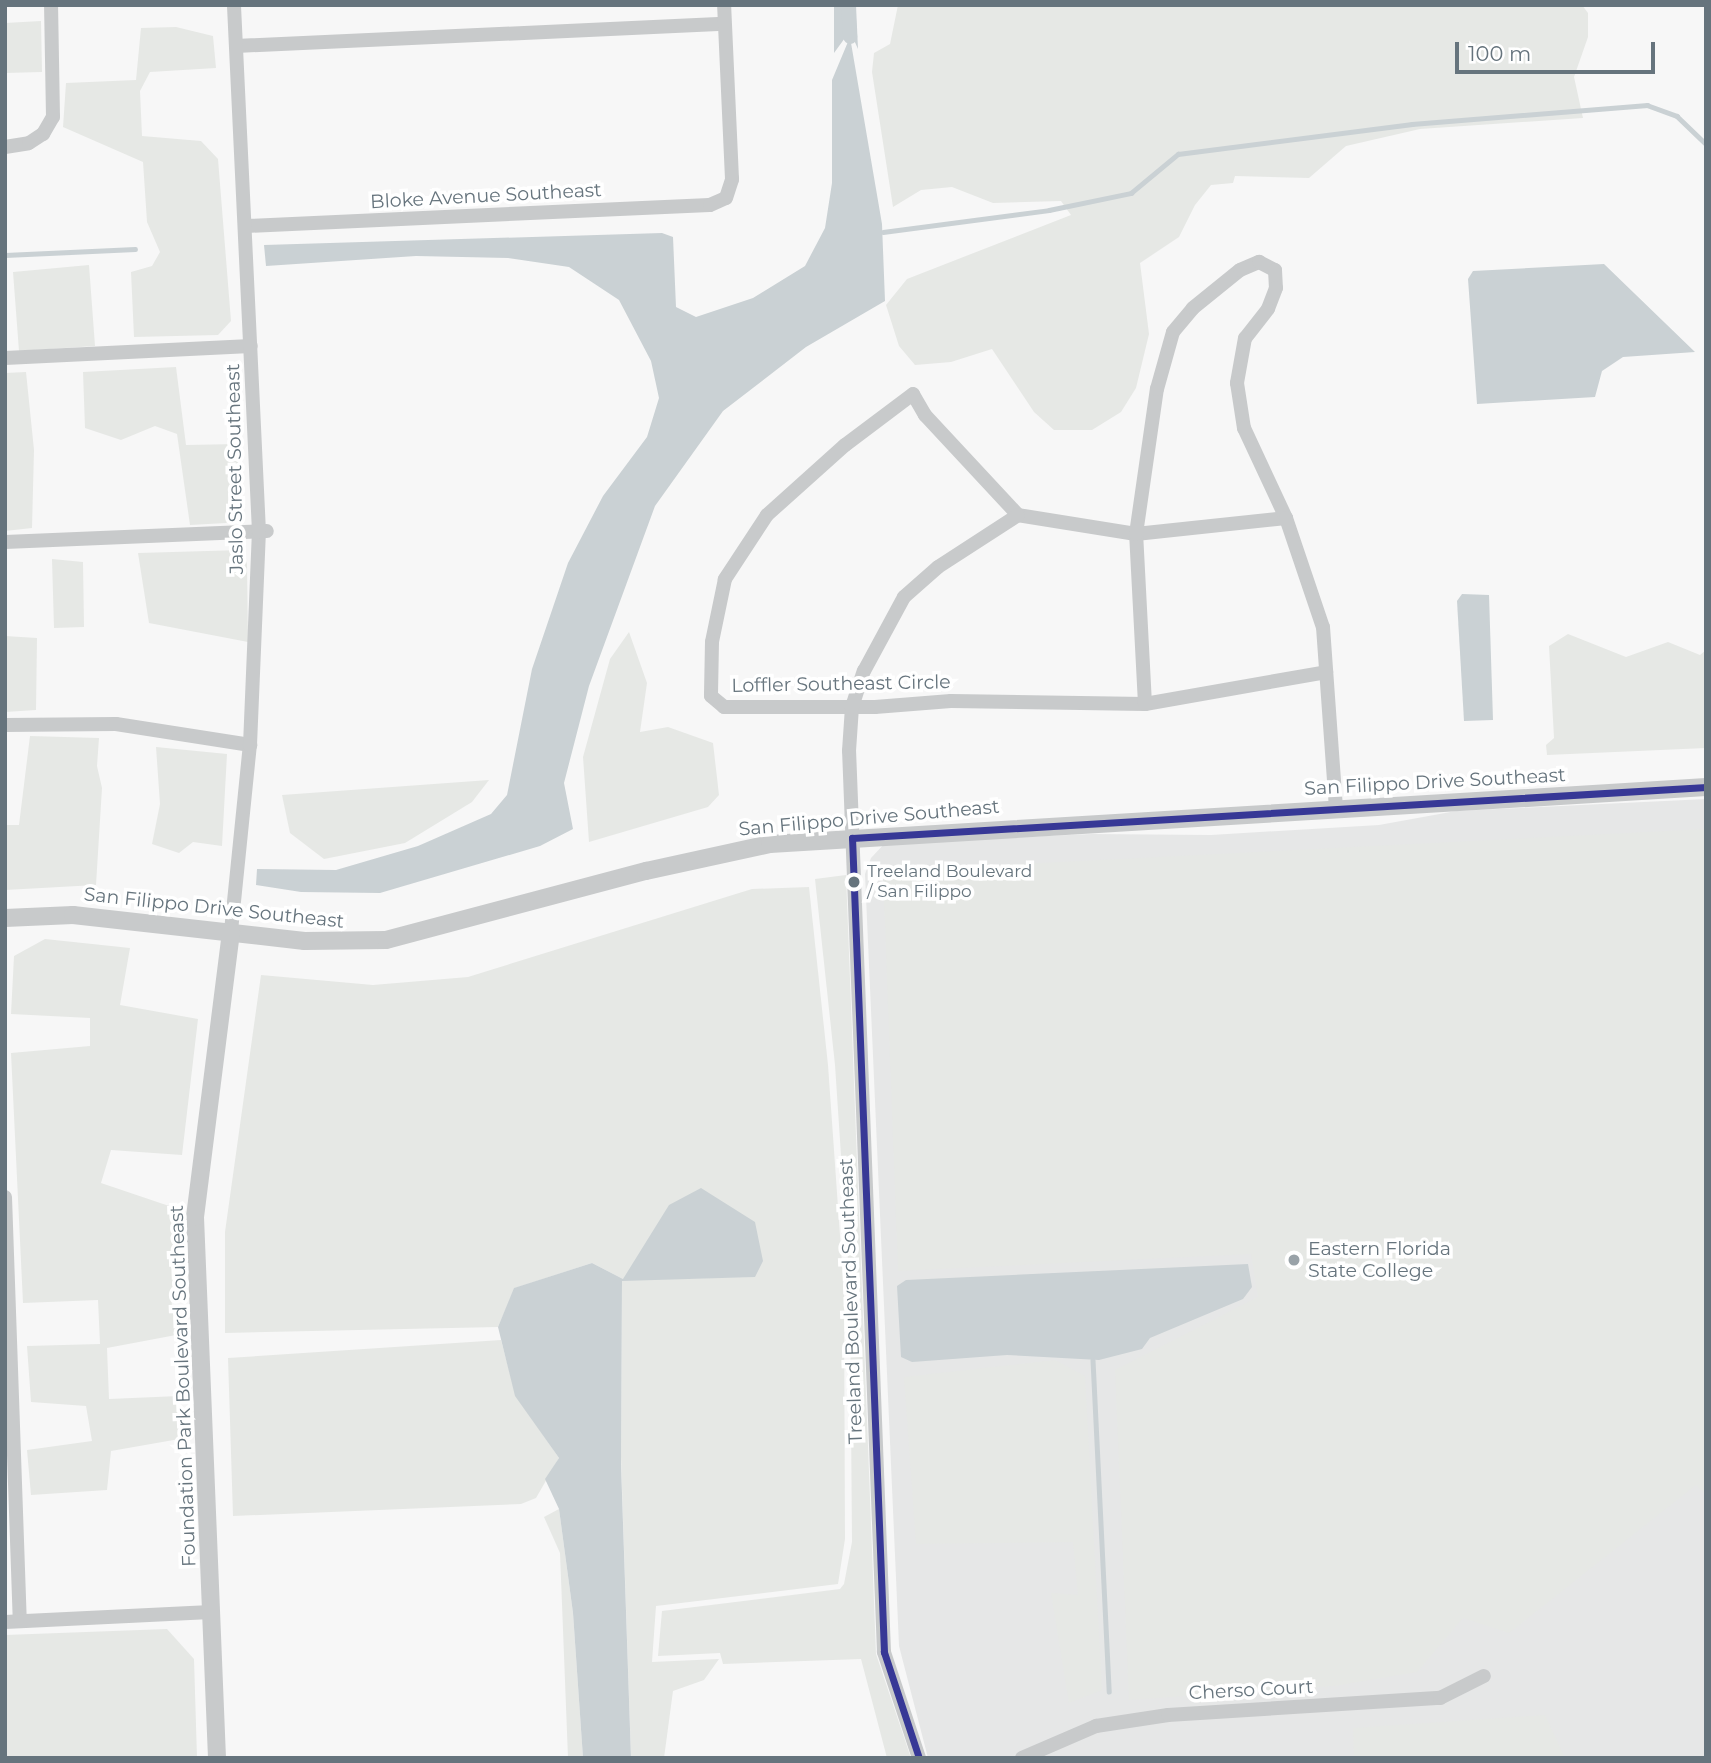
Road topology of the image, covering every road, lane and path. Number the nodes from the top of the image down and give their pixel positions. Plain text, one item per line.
1 (51, 5) edge
2 (233, 5) edge
3 (724, 5) edge
4 (724, 24) junction
5 (236, 46) junction
6 (5, 148) edge
7 (246, 226) junction
8 (251, 346) junction
9 (5, 358) edge
10 (1018, 515) junction
11 (1286, 518) junction
12 (263, 532) junction
13 (1136, 534) junction
14 (5, 542) edge
15 (1326, 672) junction
16 (1145, 704) junction
17 (852, 707) junction
18 (5, 725) edge
19 (250, 746) junction
20 (1706, 787) edge
21 (1336, 809) junction
22 (852, 838) junction
23 (5, 918) edge
24 (231, 932) junction
25 (5, 1197) edge
26 (211, 1612) junction
27 (13, 1621) edge
28 (1484, 1676) dead end
29 (217, 1758) edge
30 (919, 1758) edge
31 (1022, 1758) edge

1 - 6 street
2 - 5 street, Jaslo Street Southeast
3 - 4 street
4 - 5 street
4 - 7 street, Bloke Avenue Southeast
5 - 7 street, Jaslo Street Southeast
7 - 8 street, Jaslo Street Southeast
8 - 9 street
8 - 12 street, Jaslo Street Southeast
10 - 13 street
10 - 17 street, Treeland Boulevard Southeast
10 - 17 street, Loffler Southeast Circle
11 - 13 street
11 - 13 street
11 - 15 street
12 - 14 street
12 - 19 street, Jaslo Street Southeast
13 - 16 street
15 - 16 street, Loffler Southeast Circle
15 - 21 street
16 - 17 street, Loffler Southeast Circle
17 - 22 street, Treeland Boulevard Southeast
18 - 19 street
19 - 24 street, Jaslo Street Southeast
20 - 21 street, San Filippo Drive Southeast
21 - 22 street, San Filippo Drive Southeast
22 - 24 street, San Filippo Drive Southeast
22 - 30 street, Treeland Boulevard Southeast
23 - 24 street, San Filippo Drive Southeast
24 - 26 street, Foundation Park Boulevard Southeast
25 - 27 street
26 - 27 street
26 - 29 street, Foundation Park Boulevard Southeast
28 - 31 street, Cherso Court

